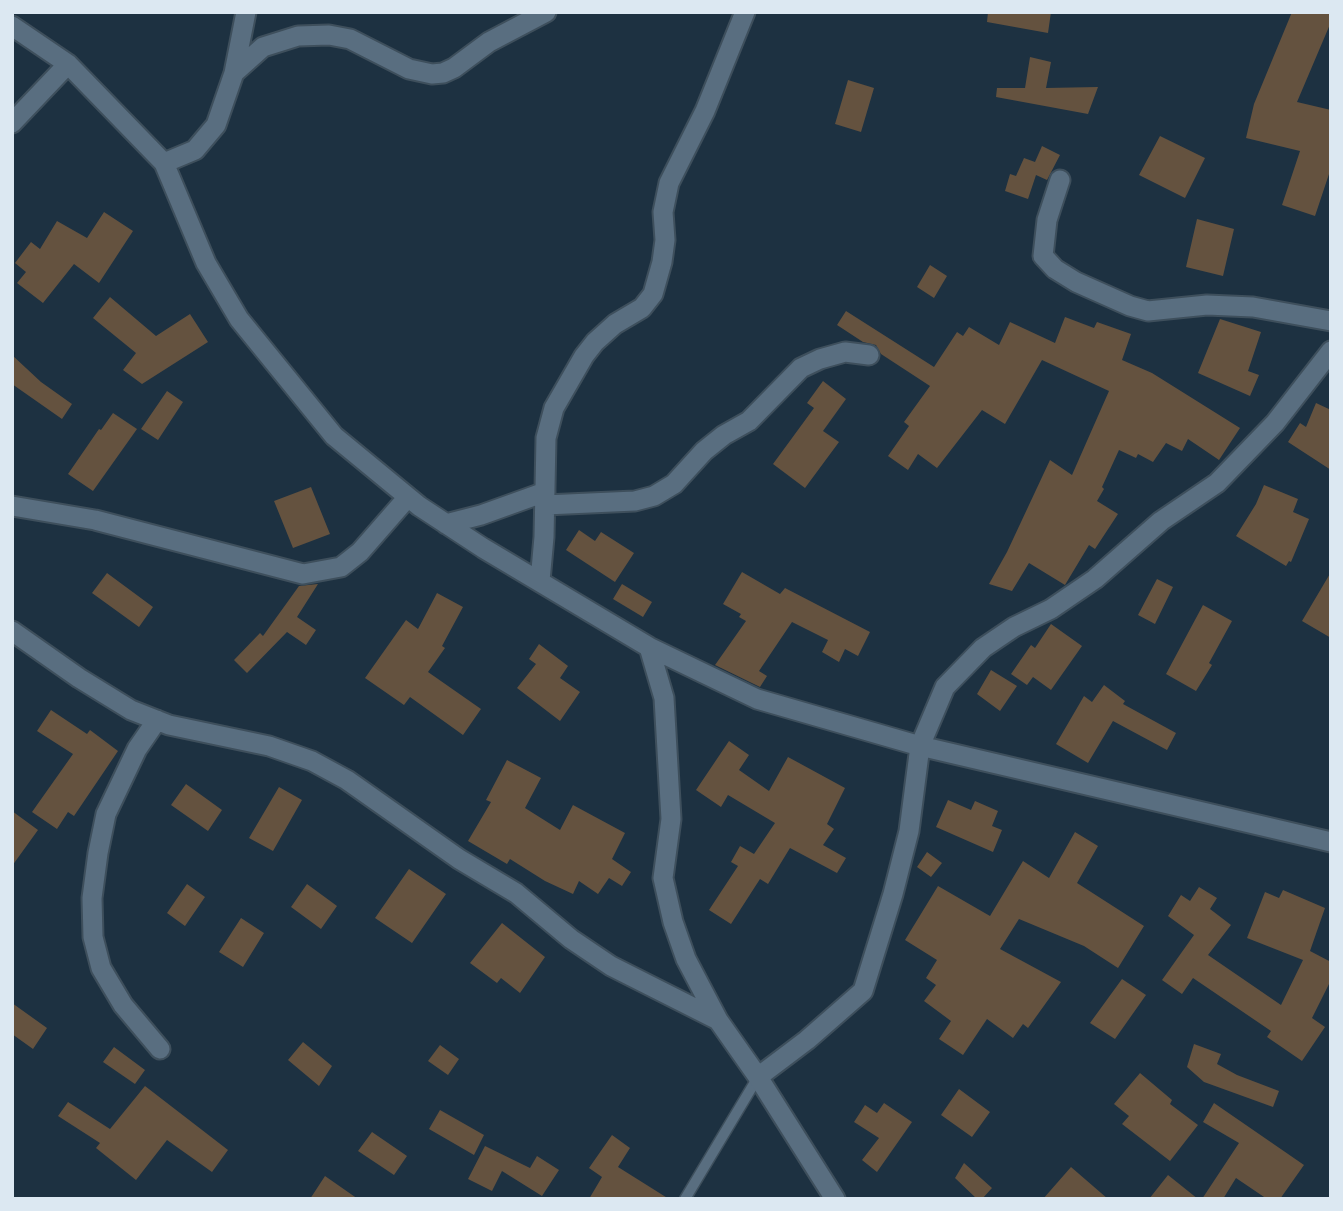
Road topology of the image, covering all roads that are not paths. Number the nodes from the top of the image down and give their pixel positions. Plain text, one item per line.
1 (246, 12) edge
2 (545, 12) edge
3 (745, 12) edge
4 (12, 26) edge
5 (68, 64) junction
6 (234, 73) junction
7 (12, 123) edge
8 (164, 163) junction
9 (1060, 180) dead end
10 (1331, 321) edge
11 (1331, 351) edge
12 (869, 355) dead end
13 (408, 497) junction
14 (545, 498) junction
15 (12, 506) edge
16 (446, 524) junction
17 (540, 582) junction
18 (12, 631) edge
19 (649, 647) junction
20 (157, 720) junction
21 (920, 747) junction
22 (1331, 842) edge
23 (718, 1020) junction
24 (160, 1049) dead end
25 (758, 1077) junction
26 (685, 1199) edge
27 (835, 1199) edge

1 - 6 street
2 - 6 street
3 - 14 street
4 - 5 street
5 - 7 street
5 - 8 street
6 - 8 street
8 - 13 street
9 - 10 street
11 - 21 street
12 - 14 street
13 - 15 street
13 - 16 street
14 - 16 street
14 - 17 street
16 - 17 street
17 - 19 street
18 - 20 street
19 - 21 street
19 - 23 street
20 - 23 street
20 - 24 street
21 - 22 street
21 - 25 street
23 - 25 street
25 - 26 lane
25 - 27 street

